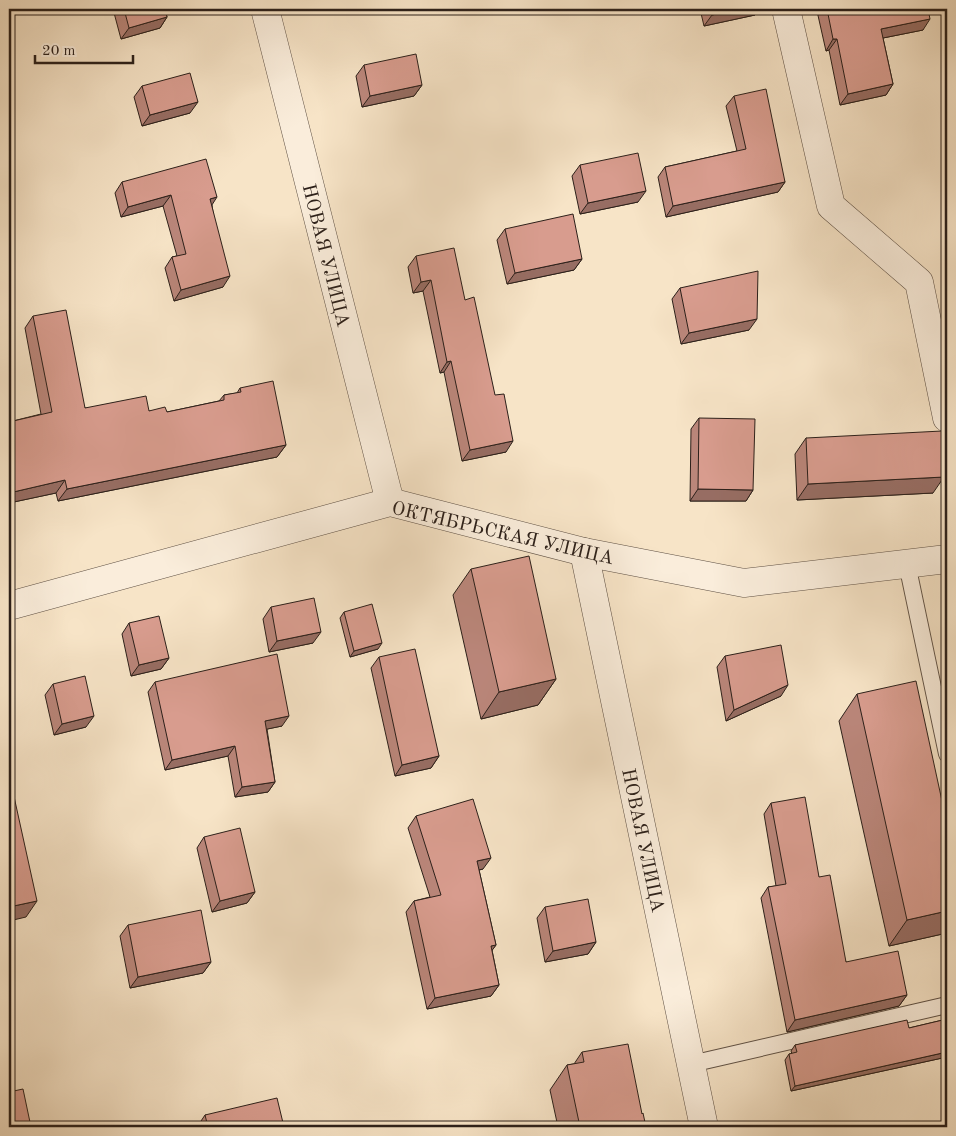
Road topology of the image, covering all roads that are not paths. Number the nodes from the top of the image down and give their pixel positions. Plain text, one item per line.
1 (265, 9) edge
2 (786, 9) edge
3 (947, 418) edge
4 (390, 502) junction
5 (584, 552) junction
6 (947, 559) edge
7 (907, 564) junction
8 (9, 606) edge
9 (947, 754) edge
10 (947, 1005) edge
11 (691, 1064) junction
12 (704, 1127) edge

1 - 4 street, НОВАЯ УЛИЦА
2 - 3 street
4 - 5 street, ОКТЯБРЬСКАЯ УЛИЦА
4 - 8 street, ОКТЯБРЬСКАЯ УЛИЦА
5 - 7 street, ОКТЯБРЬСКАЯ УЛИЦА
5 - 11 street, НОВАЯ УЛИЦА
6 - 7 street, ОКТЯБРЬСКАЯ УЛИЦА
7 - 9 lane
10 - 11 lane
11 - 12 street, НОВАЯ УЛИЦА

